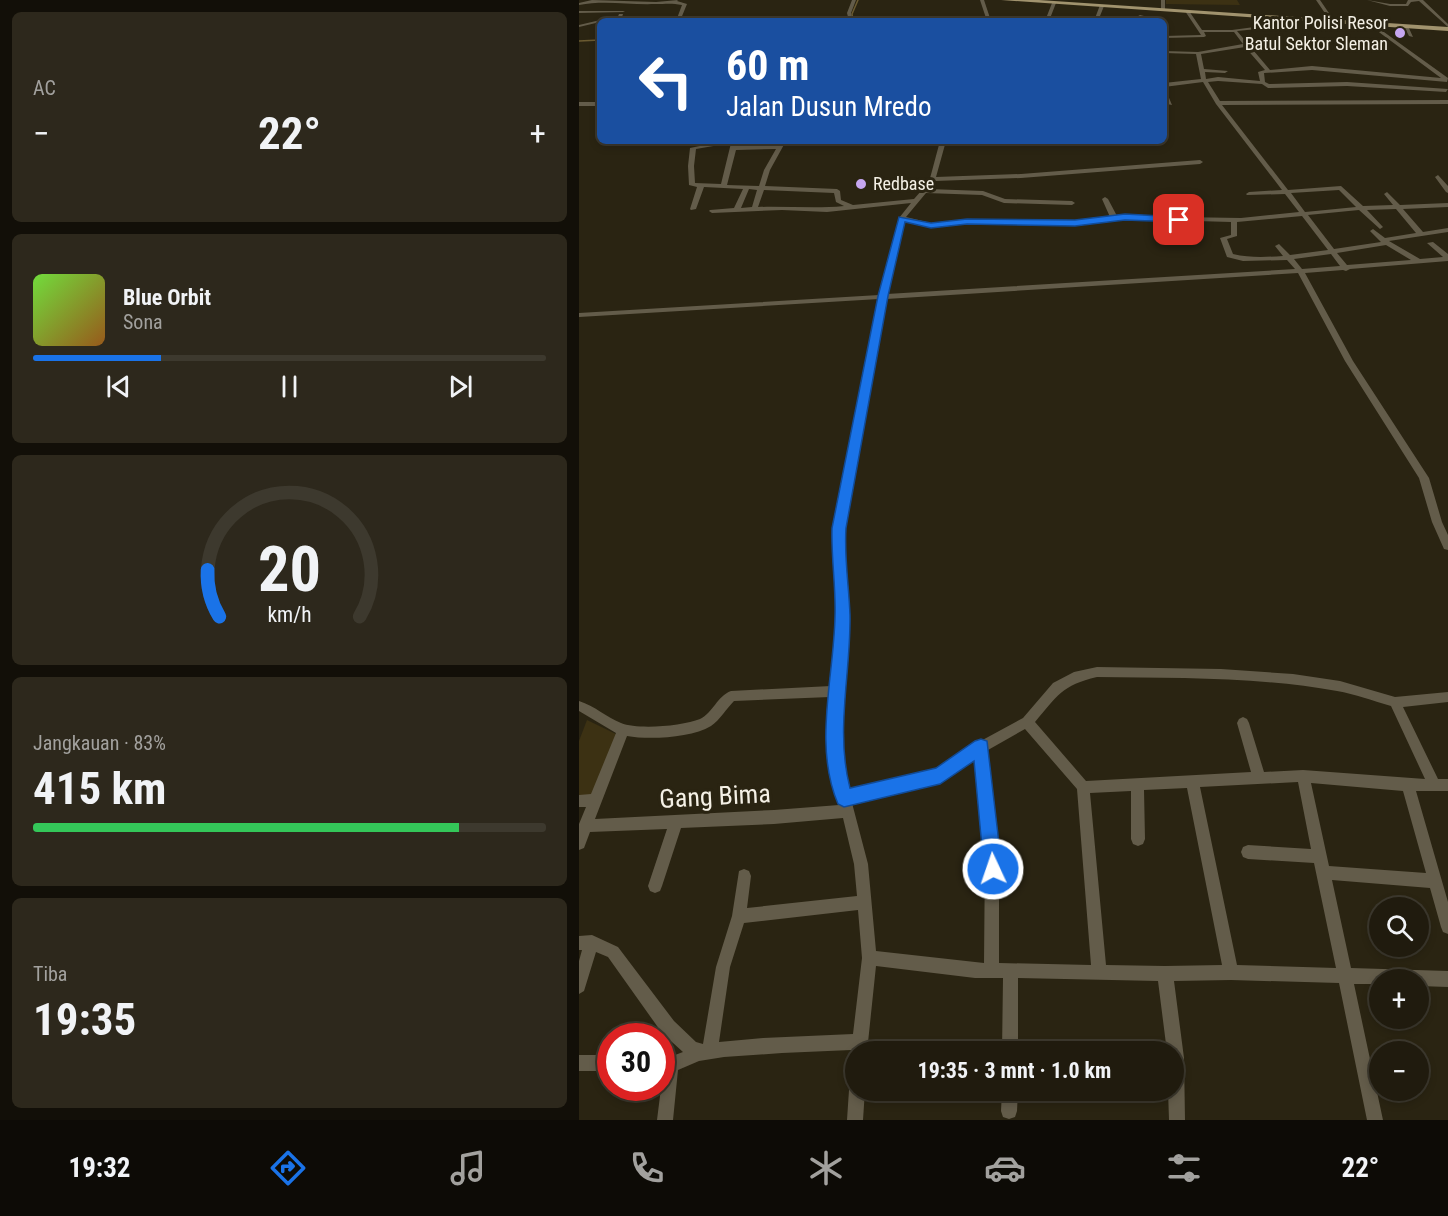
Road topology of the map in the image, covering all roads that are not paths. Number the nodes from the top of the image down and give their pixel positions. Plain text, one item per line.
1 (597, 0) edge
2 (854, 0) edge
3 (982, 0) edge
4 (1005, 0) edge
5 (1318, 0) edge
6 (1369, 0) edge
7 (1409, 0) edge
8 (1421, 0) edge
9 (1432, 0) edge
10 (615, 1) edge
11 (675, 1) edge
12 (630, 2) junction
13 (1054, 3) junction
14 (579, 4) edge
15 (585, 4) junction
16 (653, 4) edge
17 (1163, 5) edge
18 (1102, 6) junction
19 (579, 11) edge
20 (1187, 12) junction
21 (645, 13) dead end
22 (1143, 13) junction
23 (621, 15) junction
24 (1329, 16) junction
25 (1263, 17) junction
26 (603, 18) edge
27 (633, 18) edge
28 (638, 18) edge
29 (679, 18) edge
30 (850, 18) edge
31 (988, 18) edge
32 (1048, 18) edge
33 (1097, 18) edge
34 (1136, 18) edge
35 (1146, 18) edge
36 (597, 20) edge
37 (1370, 23) junction
38 (1406, 26) junction
39 (579, 27) edge
40 (1448, 27) edge
41 (1201, 31) junction
42 (1234, 31) junction
43 (1411, 36) dead end
44 (1167, 37) edge
45 (1245, 45) junction
46 (1167, 52) edge
47 (1199, 56) junction
48 (1167, 59) edge
49 (1202, 70) junction
50 (1268, 70) junction
51 (1225, 71) dead end
52 (1204, 80) junction
53 (1448, 80) edge
54 (1167, 85) edge
55 (1266, 85) junction
56 (1430, 89) junction
57 (1446, 90) dead end
58 (1167, 98) edge
59 (1282, 101) junction
60 (1445, 102) edge
61 (1218, 103) junction
62 (579, 104) edge
63 (597, 104) edge
64 (1170, 104) dead end
65 (735, 144) edge
66 (781, 144) edge
67 (942, 144) edge
68 (1200, 162) dead end
69 (1438, 177) dead end
70 (932, 179) junction
71 (724, 185) junction
72 (701, 186) junction
73 (747, 187) junction
74 (761, 189) junction
75 (925, 191) junction
76 (1284, 191) junction
77 (1448, 191) edge
78 (1249, 194) dead end
79 (1387, 194) dead end
80 (1105, 199) dead end
81 (915, 201) junction
82 (1072, 203) dead end
83 (1448, 205) edge
84 (1396, 206) junction
85 (854, 208) junction
86 (1362, 208) junction
87 (693, 210) dead end
88 (754, 210) junction
89 (735, 211) junction
90 (712, 212) dead end
91 (1303, 215) junction
92 (902, 218) junction
93 (1115, 219) junction
94 (1234, 220) junction
95 (1448, 230) edge
96 (1422, 235) junction
97 (1385, 242) junction
98 (1431, 243) dead end
99 (1279, 246) dead end
100 (1332, 251) junction
101 (1290, 256) junction
102 (1448, 258) edge
103 (1242, 259) junction
104 (1420, 262) junction
105 (1346, 269) junction
106 (1301, 272) junction
107 (1251, 275) junction
108 (883, 296) junction
109 (579, 315) edge
110 (1448, 546) edge
111 (836, 691) junction
112 (1448, 697) edge
113 (1395, 702) junction
114 (579, 706) edge
115 (1027, 722) junction
116 (1243, 723) dead end
117 (623, 730) junction
118 (981, 747) junction
119 (1303, 776) junction
120 (1259, 778) junction
121 (1192, 782) junction
122 (1137, 784) junction
123 (1408, 785) junction
124 (1441, 785) edge
125 (1083, 787) junction
126 (595, 800) junction
127 (579, 801) edge
128 (846, 804) junction
129 (676, 822) junction
130 (585, 826) junction
131 (1138, 839) dead end
132 (579, 843) edge
133 (1248, 852) dead end
134 (1318, 856) junction
135 (1322, 872) junction
136 (744, 876) dead end
137 (1435, 881) junction
138 (655, 886) dead end
139 (864, 902) junction
140 (739, 916) junction
141 (1448, 927) edge
142 (585, 943) edge
143 (869, 958) junction
144 (991, 970) junction
145 (1011, 971) junction
146 (1231, 972) junction
147 (1099, 973) junction
148 (1165, 974) junction
149 (1345, 975) junction
150 (1448, 979) edge
151 (579, 986) edge
152 (860, 1041) edge
153 (1010, 1041) edge
154 (845, 1047) edge
155 (702, 1054) junction
156 (675, 1062) edge
157 (579, 1063) edge
158 (597, 1063) edge
159 (667, 1101) edge
160 (856, 1101) edge
161 (1009, 1101) edge
162 (1009, 1111) dead end
163 (665, 1120) edge
164 (855, 1120) edge
165 (1177, 1120) edge
166 (1375, 1120) edge

1 - 10 street
1 - 15 street
2 - 30 street
3 - 31 street
4 - 13 main road
5 - 24 street
6 - 7 street
7 - 8 street
8 - 9 street
8 - 40 street
10 - 12 street
11 - 16 street
11 - 29 street
12 - 16 street
12 - 23 street
13 - 18 main road
13 - 32 street
14 - 15 street
15 - 19 street
17 - 20 main road
17 - 22 main road
18 - 22 main road
18 - 33 street
19 - 23 street
20 - 25 main road
20 - 41 street
21 - 28 street
22 - 34 street
22 - 35 street
23 - 26 street
23 - 27 street
24 - 25 main road
24 - 37 main road
25 - 42 street
36 - 39 street
37 - 38 main road
37 - 53 street
38 - 40 main road
38 - 43 street
41 - 42 street
41 - 44 street
42 - 45 street
45 - 47 street
45 - 50 street
46 - 47 street
47 - 48 street
47 - 49 street
49 - 51 street
49 - 52 street
50 - 53 street
50 - 55 street
52 - 54 street
52 - 55 street
52 - 61 street
55 - 56 street
55 - 59 street
56 - 57 street
56 - 60 street
58 - 64 street
59 - 60 street
59 - 61 street
61 - 76 street
62 - 63 street
65 - 66 street
65 - 71 street
65 - 72 street
66 - 74 street
67 - 70 street
68 - 70 street
69 - 77 street
70 - 75 street
71 - 72 street
71 - 73 street
72 - 87 street
73 - 74 street
73 - 89 street
74 - 85 street
74 - 88 street
75 - 81 street
75 - 82 street
76 - 78 street
76 - 86 street
76 - 91 street
79 - 84 street
80 - 93 street
81 - 85 street
81 - 92 street
83 - 84 street
84 - 86 street
84 - 96 street
85 - 88 street
86 - 91 street
86 - 97 street
88 - 89 street
89 - 90 street
91 - 94 street
91 - 100 street
92 - 93 street
92 - 108 street
93 - 94 street
94 - 103 street
95 - 96 street
96 - 97 street
97 - 100 street
97 - 104 street
98 - 102 street
99 - 101 street
100 - 101 street
100 - 105 street
101 - 103 street
101 - 106 street
102 - 104 street
103 - 107 street
104 - 105 street
105 - 106 street
106 - 107 street
106 - 110 street
107 - 108 street
108 - 109 street
108 - 111 street
111 - 117 street
111 - 128 street
112 - 113 street
113 - 115 street
113 - 124 street
114 - 117 street
115 - 118 street, Gang Bima
115 - 125 street
116 - 120 street
117 - 126 street
118 - 128 street, Gang Bima
118 - 144 street
119 - 120 street
119 - 123 street
119 - 134 street
120 - 121 street
121 - 122 street
121 - 146 street
122 - 125 street
122 - 131 street
123 - 124 street
123 - 137 street
125 - 147 street
126 - 127 street
126 - 130 street
128 - 129 street, Gang Bima
128 - 139 street
129 - 130 street, Gang Bima
129 - 138 street
130 - 132 street
133 - 134 street
134 - 135 street
135 - 137 street
135 - 149 street
136 - 140 street
137 - 141 street
139 - 140 street
139 - 143 street
140 - 155 street
142 - 151 street
142 - 155 street
143 - 144 street
143 - 152 street
144 - 145 street
145 - 147 street
145 - 153 street
146 - 148 street
146 - 149 street
147 - 148 street
148 - 165 street
149 - 150 street
149 - 166 street
154 - 155 street
155 - 156 street
157 - 158 street
159 - 163 street
160 - 164 street
161 - 162 street

